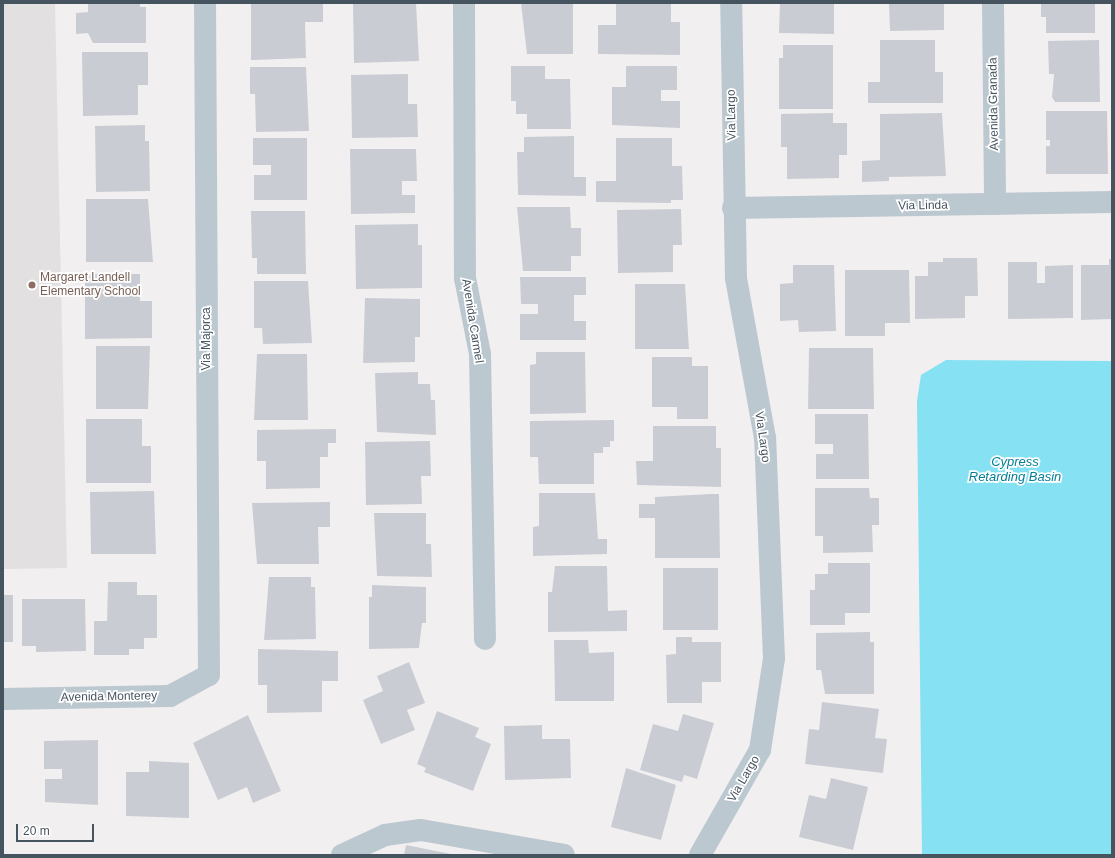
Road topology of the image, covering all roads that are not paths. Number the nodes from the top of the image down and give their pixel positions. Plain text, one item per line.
1 (205, 3) edge
2 (464, 3) edge
3 (731, 3) edge
4 (993, 3) edge
5 (1112, 202) edge
6 (995, 204) junction
7 (734, 208) junction
8 (485, 639) dead end
9 (209, 675) joint
10 (3, 699) edge
11 (342, 855) edge
12 (564, 855) edge
13 (700, 855) edge

1 - 9 street, Via Majorca
2 - 8 street, Avenida Carmel
3 - 7 street, Via Largo
4 - 6 street, Avenida Granada
5 - 6 street, Via Linda
6 - 7 street, Via Linda
7 - 13 street, Via Largo
9 - 10 street, Avenida Monterey
11 - 12 street

